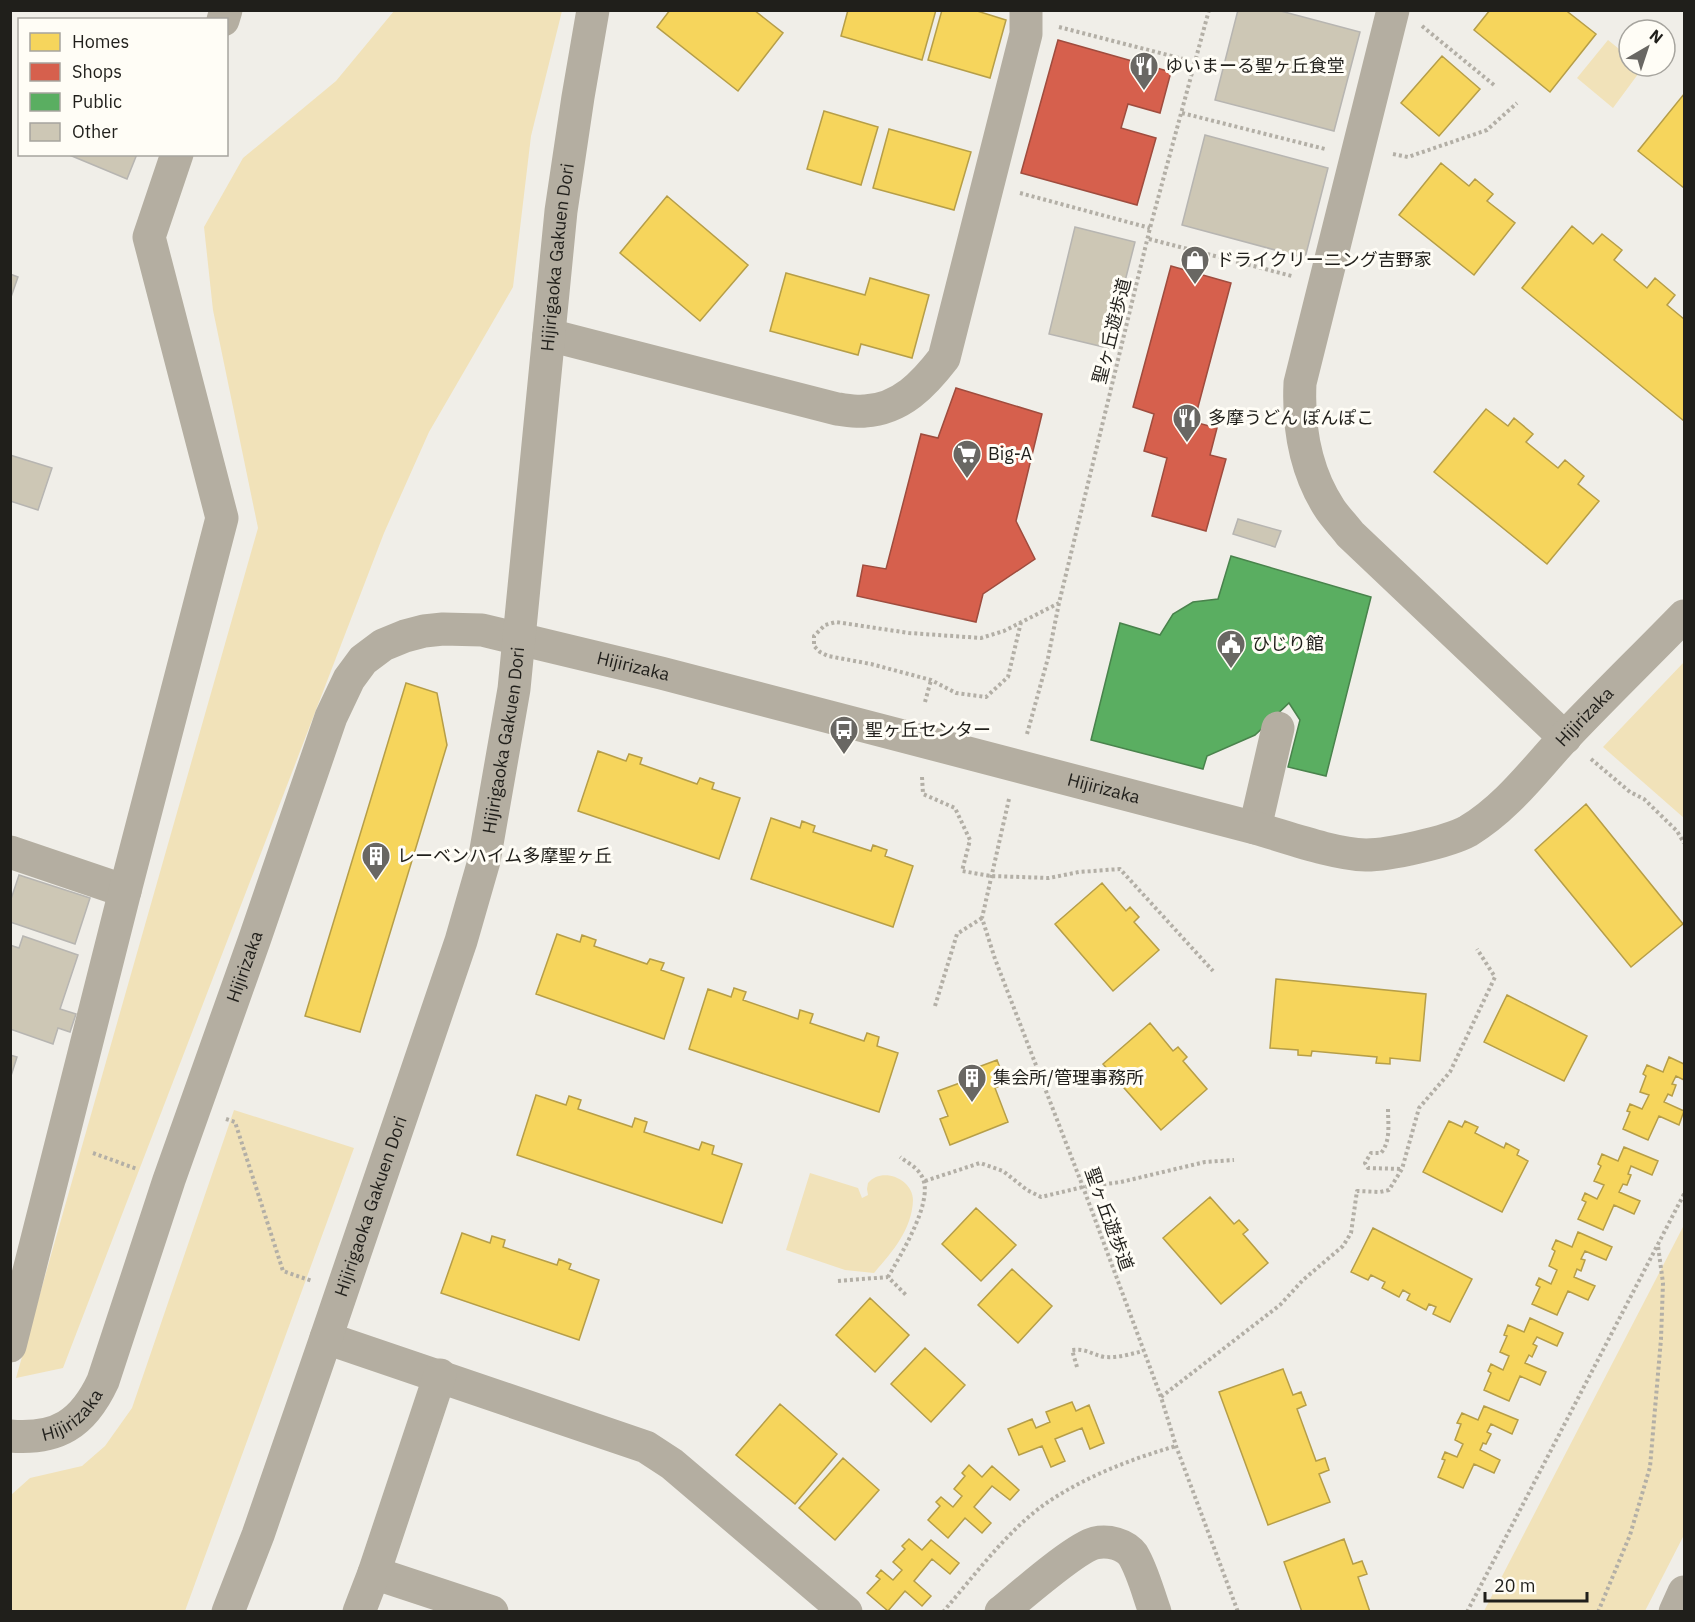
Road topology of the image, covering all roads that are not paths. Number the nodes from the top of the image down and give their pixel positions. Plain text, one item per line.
1 (593, 10) edge
2 (1393, 10) edge
3 (1026, 14) edge
4 (176, 156) edge
5 (549, 335) junction
6 (1684, 616) edge
7 (520, 639) junction
8 (1278, 728) dead end
9 (1574, 745) junction
10 (1255, 828) junction
11 (10, 852) edge
12 (125, 891) junction
13 (326, 1338) junction
14 (10, 1346) edge
15 (440, 1375) junction
16 (10, 1436) edge
17 (374, 1573) junction
18 (1684, 1592) edge
19 (228, 1611) edge
20 (359, 1611) edge
21 (492, 1611) edge
22 (846, 1611) edge
23 (1001, 1611) edge
24 (1155, 1611) edge
25 (1675, 1611) edge

1 - 5 street, Hijirigaoka Gakuen Dori
2 - 9 street
3 - 5 street
4 - 12 street
5 - 7 street, Hijirigaoka Gakuen Dori
6 - 9 street, Hijirizaka
7 - 10 street, Hijirizaka
7 - 13 street, Hijirigaoka Gakuen Dori
7 - 16 street, Hijirizaka
8 - 10 street
9 - 10 street, Hijirizaka
11 - 12 street
12 - 14 street
13 - 15 street
13 - 19 street, Hijirigaoka Gakuen Dori
15 - 17 street
15 - 22 street
17 - 20 street
17 - 21 street
18 - 25 street
23 - 24 street

